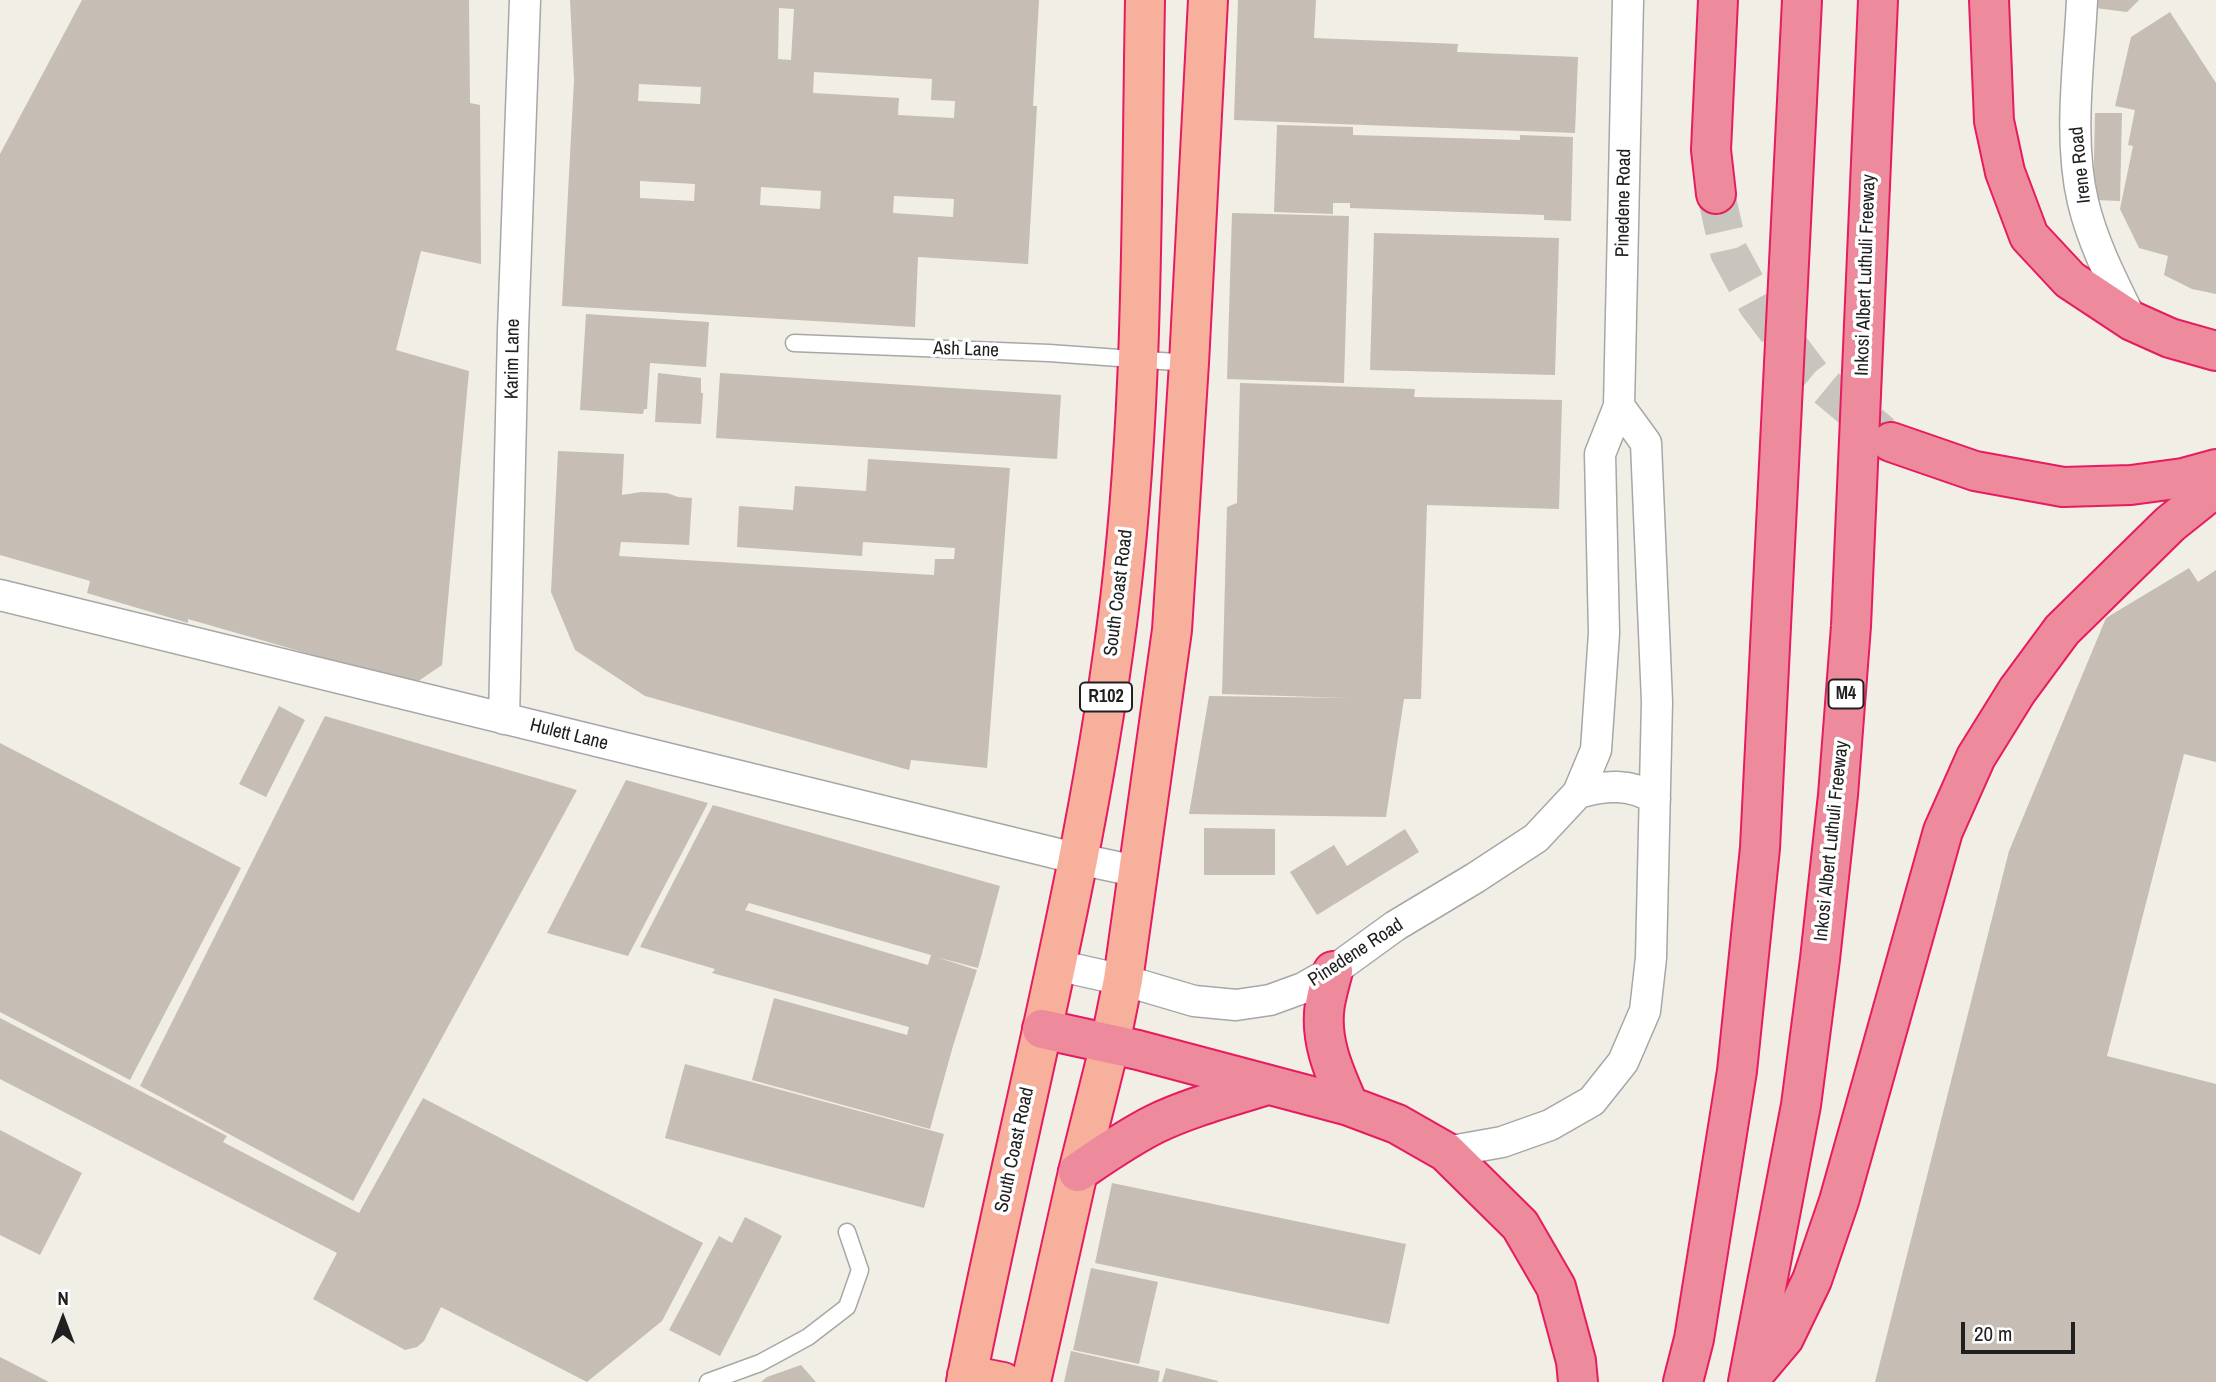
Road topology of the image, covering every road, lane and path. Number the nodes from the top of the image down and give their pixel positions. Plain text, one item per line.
1 (524, 0) edge
2 (1145, 0) edge
3 (1208, 0) edge
4 (1628, 0) edge
5 (1718, 0) edge
6 (1802, 0) edge
7 (1878, 0) edge
8 (1989, 0) edge
9 (2082, 0) edge
10 (1143, 71) junction
11 (1204, 74) junction
12 (1716, 194) tunnel mouth
13 (2132, 321) junction
14 (794, 343) dead end
15 (2216, 351) edge
16 (1138, 360) junction
17 (1189, 363) junction
18 (1619, 406) junction
19 (1891, 442) tunnel mouth
20 (2216, 469) edge
21 (2216, 487) edge
22 (0, 595) edge
23 (1117, 623) junction
24 (1172, 630) junction
25 (504, 719) junction
26 (1578, 793) junction
27 (1655, 799) junction
28 (1079, 859) junction
29 (1139, 872) junction
30 (1056, 965) junction
31 (1333, 971) junction
32 (1122, 980) junction
33 (1042, 1029) junction
34 (1111, 1044) junction
35 (1267, 1085) junction
36 (1349, 1106) junction
37 (1447, 1152) junction
38 (1078, 1172) junction
39 (847, 1232) dead end
40 (978, 1380) edge
41 (1748, 1381) edge
42 (708, 1382) edge
43 (1031, 1382) edge
44 (1578, 1382) edge
45 (1683, 1382) edge

1 - 25 street, Karim Lane
2 - 10 highway, South Coast Road / R102
3 - 11 highway, R102
4 - 18 street, Pinedene Road
5 - 12 highway
6 - 45 highway
7 - 41 highway, Inkosi Albert Luthuli Freeway / M4
8 - 13 highway
9 - 13 street, Irene Road
10 - 11 highway
10 - 16 highway, South Coast Road / R102
11 - 17 highway, R102
13 - 15 highway
14 - 16 lane, Ash Lane
16 - 17 lane, Ash Lane
16 - 23 highway, South Coast Road / R102
17 - 24 highway, R102
18 - 26 street, Pinedene Road
18 - 27 street
19 - 20 highway
21 - 41 highway
22 - 25 street, Hulett Lane
23 - 24 highway
23 - 28 highway, South Coast Road / R102
24 - 29 highway, R102
25 - 28 street, Hulett Lane
26 - 27 street
26 - 31 street, Pinedene Road
27 - 37 street
28 - 29 street, Hulett Lane
28 - 30 highway, South Coast Road / R102
29 - 32 highway, R102
30 - 32 street, Pinedene Road
30 - 33 highway, South Coast Road / R102
31 - 32 street, Pinedene Road
31 - 36 highway
32 - 34 highway, R102
33 - 34 highway
33 - 40 highway, South Coast Road / R102
34 - 35 highway
34 - 38 highway, R102
35 - 36 highway
35 - 38 highway
36 - 37 highway
37 - 44 highway
38 - 43 highway, R102
39 - 42 lane

